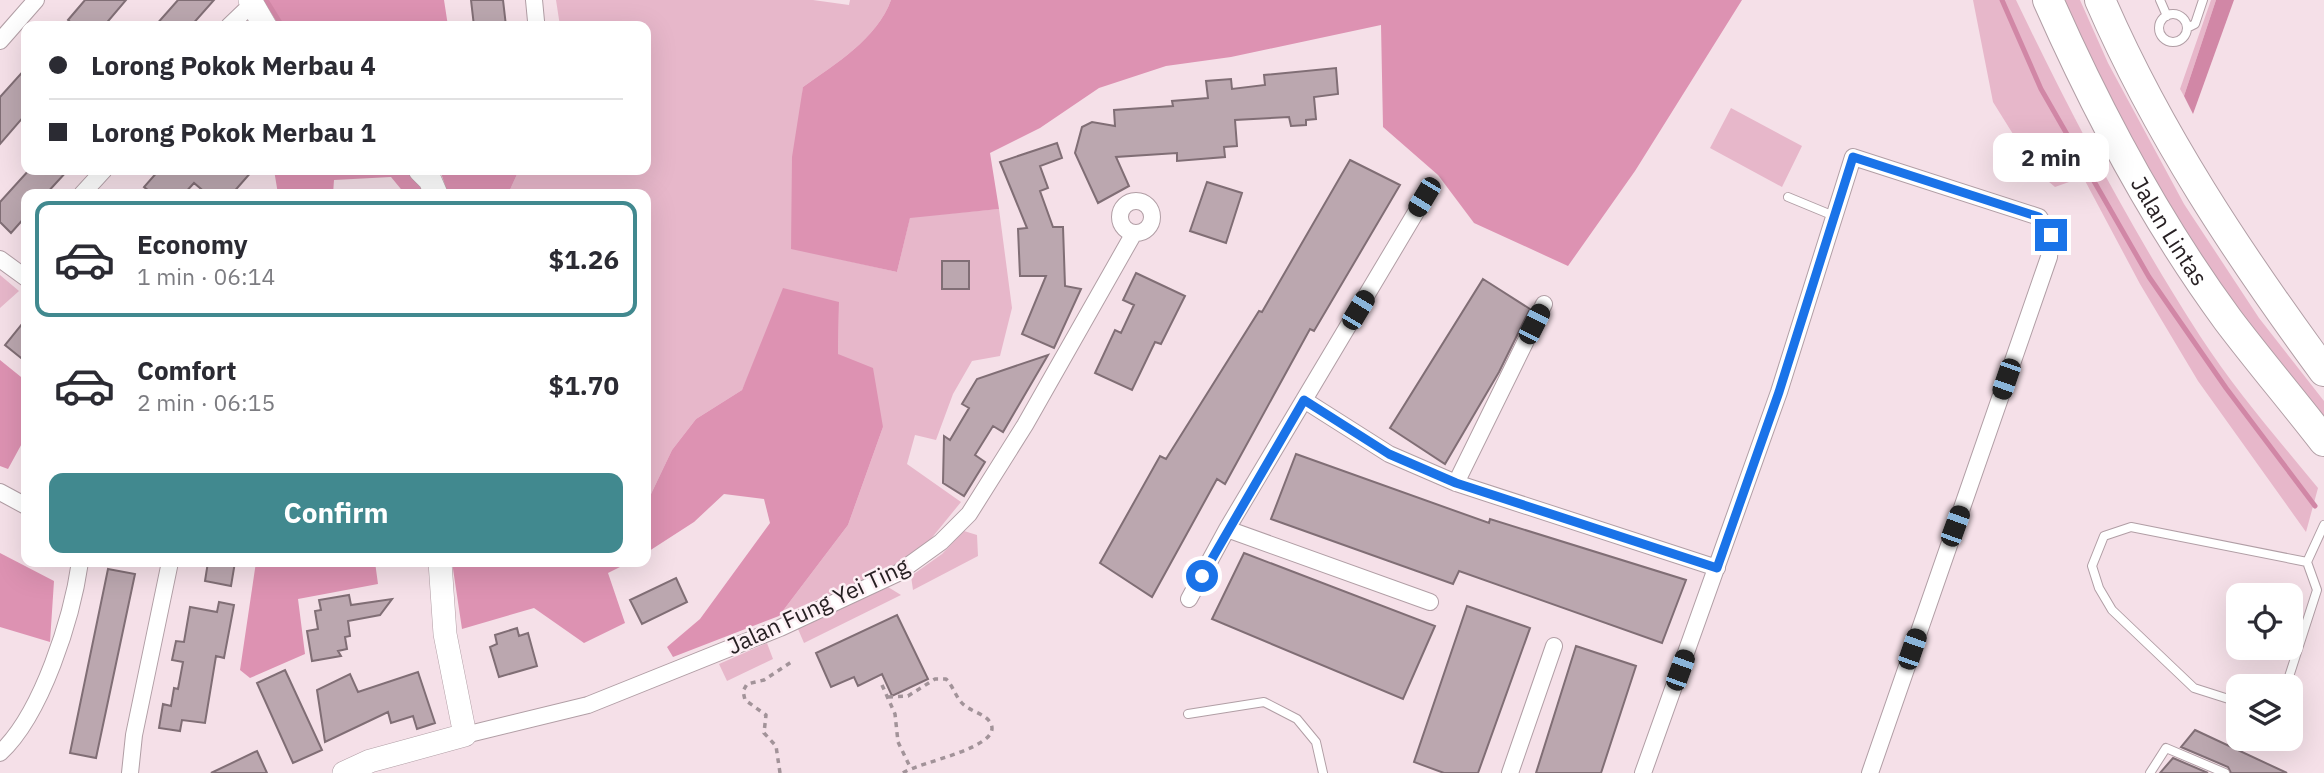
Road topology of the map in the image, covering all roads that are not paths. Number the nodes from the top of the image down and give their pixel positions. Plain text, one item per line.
1 (36, 0) edge
2 (534, 0) edge
3 (2048, 0) edge
4 (2100, 0) edge
5 (2115, 0) edge
6 (2160, 0) edge
7 (2203, 0) edge
8 (251, 2) edge
9 (2167, 16) junction
10 (234, 21) edge
11 (262, 21) edge
12 (536, 21) dead end
13 (2186, 28) junction
14 (2114, 32) junction
15 (0, 41) edge
16 (99, 175) edge
17 (87, 189) edge
18 (1424, 197) dead end
19 (1788, 197) dead end
20 (1834, 216) junction
21 (1133, 233) dead end
22 (0, 259) edge
23 (21, 268) edge
24 (1544, 304) dead end
25 (2324, 371) edge
26 (1304, 400) junction
27 (2324, 441) edge
28 (1456, 483) junction
29 (0, 492) edge
30 (21, 503) edge
31 (2324, 526) edge
32 (1227, 529) junction
33 (2307, 562) junction
34 (79, 567) edge
35 (169, 567) edge
36 (440, 567) edge
37 (1717, 568) junction
38 (1189, 599) dead end
39 (1430, 602) dead end
40 (1555, 646) dead end
41 (2290, 674) edge
42 (2226, 698) edge
43 (1188, 714) dead end
44 (465, 735) junction
45 (0, 753) edge
46 (130, 773) edge
47 (344, 773) edge
48 (1323, 773) edge
49 (1510, 773) edge
50 (1643, 773) edge
51 (1870, 773) edge
52 (2150, 773) edge
53 (2225, 773) edge

1 - 15 street
2 - 12 street
3 - 27 highway, Jalan Lintas
4 - 14 highway, Jalan Lintas
5 - 14 street
6 - 9 lane
7 - 13 lane
8 - 10 street
8 - 11 street
9 - 13 lane
9 - 13 lane
14 - 25 highway, Jalan Lintas
16 - 17 street
18 - 26 street
19 - 20 lane
20 - 37 street
20 - 51 street
21 - 44 street, Jalan Fung Yei Ting
22 - 23 street
24 - 28 street
26 - 28 street
26 - 32 street
28 - 37 street
29 - 30 street
31 - 33 lane
32 - 38 street
32 - 39 street
33 - 41 lane
33 - 42 lane
34 - 45 street
35 - 46 street
36 - 44 street
37 - 50 street
40 - 49 street
43 - 48 lane
44 - 47 street, Jalan Fung Yei Ting
52 - 53 lane

